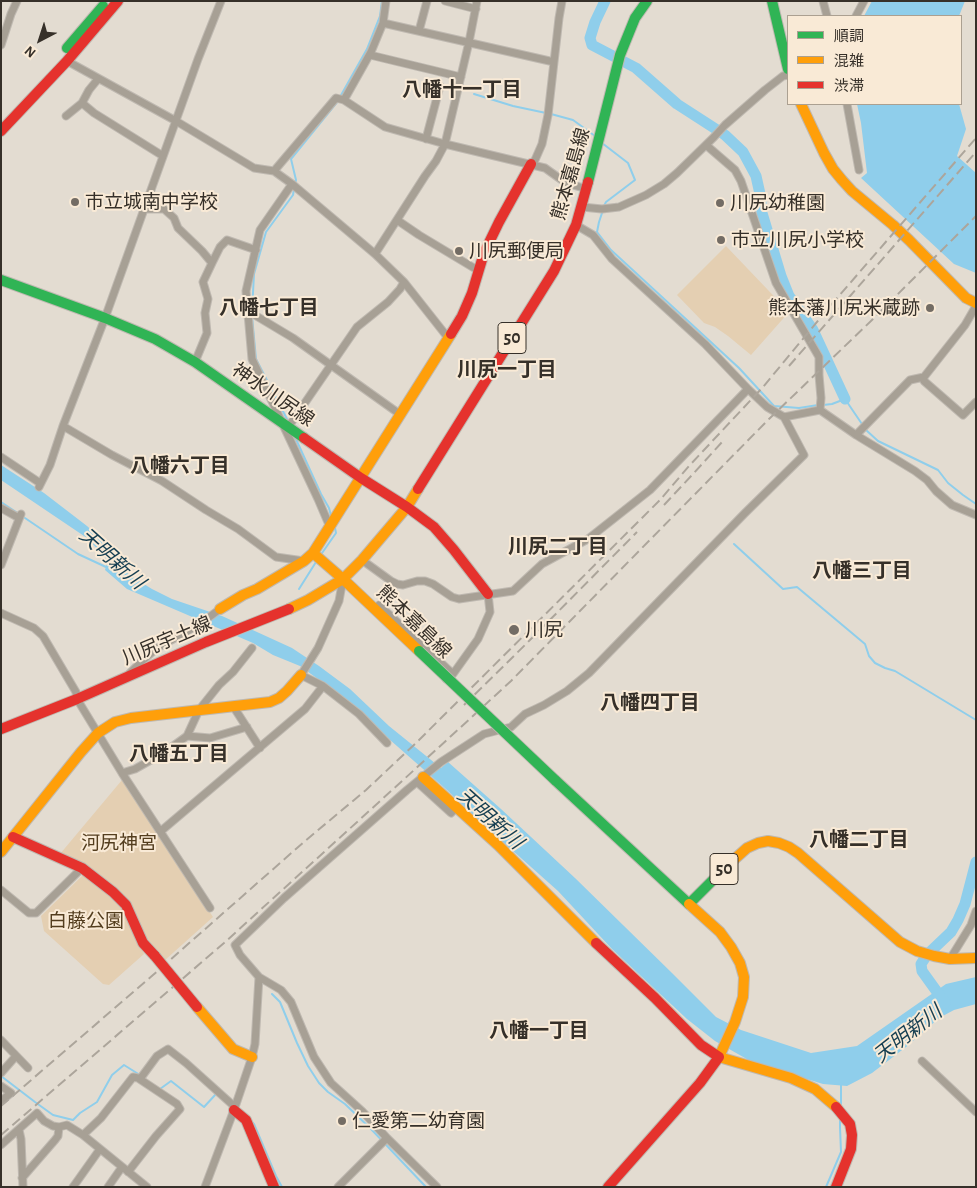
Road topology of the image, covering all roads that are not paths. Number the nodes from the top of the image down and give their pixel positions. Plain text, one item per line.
1 (16, 1) edge
2 (107, 1) edge
3 (118, 1) edge
4 (221, 1) edge
5 (386, 1) edge
6 (427, 1) edge
7 (445, 1) edge
8 (562, 1) edge
9 (647, 1) edge
10 (772, 1) edge
11 (823, 1) edge
12 (864, 1) edge
13 (477, 5) edge
14 (827, 15) edge
15 (857, 15) edge
16 (383, 23) junction
17 (419, 31) junction
18 (469, 42) junction
19 (1, 45) edge
20 (370, 55) junction
21 (67, 61) junction
22 (554, 62) junction
23 (787, 65) edge
24 (787, 75) edge
25 (461, 77) junction
26 (98, 78) junction
27 (440, 86) dead end
28 (344, 100) junction
29 (82, 103) junction
30 (801, 105) edge
31 (847, 105) edge
32 (66, 116) dead end
33 (1, 120) edge
34 (176, 121) junction
35 (1, 131) edge
36 (426, 139) junction
37 (445, 144) junction
38 (706, 145) junction
39 (164, 156) junction
40 (531, 164) junction
41 (859, 170) dead end
42 (274, 171) junction
43 (292, 184) junction
44 (587, 188) junction
45 (582, 207) junction
46 (144, 209) junction
47 (397, 220) junction
48 (576, 225) junction
49 (256, 250) junction
50 (375, 254) junction
51 (212, 263) junction
52 (479, 271) junction
53 (1, 280) edge
54 (404, 282) junction
55 (976, 304) edge
56 (248, 311) junction
57 (105, 318) junction
58 (449, 339) junction
59 (196, 362) junction
60 (331, 364) junction
61 (924, 377) junction
62 (748, 389) junction
63 (976, 402) edge
64 (820, 410) junction
65 (401, 414) junction
66 (784, 417) junction
67 (284, 423) junction
68 (63, 426) junction
69 (857, 434) junction
70 (1, 458) edge
71 (361, 478) junction
72 (407, 507) junction
73 (1, 508) edge
74 (976, 515) edge
75 (330, 527) junction
76 (313, 553) junction
77 (304, 560) junction
78 (362, 560) junction
79 (1, 565) edge
80 (343, 578) junction
81 (488, 594) junction
82 (220, 609) joint
83 (1, 612) edge
84 (252, 648) dead end
85 (301, 674) junction
86 (453, 674) junction
87 (125, 678) junction
88 (323, 686) junction
89 (78, 699) junction
90 (233, 706) junction
91 (199, 710) junction
92 (246, 727) junction
93 (1, 729) edge
94 (98, 733) junction
95 (187, 736) junction
96 (387, 743) dead end
97 (260, 748) junction
98 (122, 773) junction
99 (422, 779) junction
100 (442, 794) junction
101 (161, 831) junction
102 (13, 837) junction
103 (1, 852) edge
104 (82, 868) junction
105 (1, 890) edge
106 (689, 904) junction
107 (210, 908) dead end
108 (976, 911) edge
109 (976, 958) edge
110 (950, 959) junction
111 (259, 977) junction
112 (1, 1040) edge
113 (721, 1053) junction
114 (16, 1056) junction
115 (252, 1057) junction
116 (922, 1061) dead end
117 (28, 1068) dead end
118 (1, 1073) edge
119 (140, 1079) junction
120 (1, 1086) edge
121 (1, 1101) edge
122 (235, 1108) junction
123 (976, 1112) edge
124 (60, 1127) junction
125 (19, 1130) junction
126 (82, 1135) junction
127 (387, 1138) junction
128 (1, 1145) edge
129 (100, 1149) junction
130 (125, 1169) junction
131 (22, 1178) junction
132 (145, 1186) edge
133 (23, 1187) edge
134 (73, 1187) edge
135 (108, 1187) edge
136 (206, 1187) edge
137 (274, 1187) edge
138 (338, 1187) edge
139 (437, 1187) edge
140 (608, 1187) edge
141 (836, 1187) edge

1 - 19 street
2 - 33 main road
3 - 21 main road
4 - 34 street
5 - 16 street
6 - 17 street
7 - 13 street
8 - 22 street
9 - 44 main road, 熊本嘉島線 / 50
10 - 23 main road
11 - 14 street
12 - 15 street
13 - 18 street
16 - 17 street
16 - 20 street
17 - 18 street
18 - 22 street
18 - 25 street
20 - 25 street
20 - 28 street
21 - 26 street
21 - 35 main road
22 - 40 street
24 - 38 street
25 - 37 street
26 - 29 street
26 - 34 street
27 - 36 street
28 - 36 street
28 - 42 street
29 - 32 street
29 - 39 street
30 - 55 main road
31 - 41 street
34 - 39 street
34 - 42 street
36 - 37 street
37 - 40 street
37 - 47 street
38 - 45 street
38 - 64 street
39 - 46 street
40 - 44 street
40 - 52 main road
42 - 43 street
43 - 49 street
43 - 50 street
44 - 45 main road, 熊本嘉島線 / 50
45 - 48 main road, 熊本嘉島線 / 50
46 - 51 street
46 - 57 street
47 - 50 street
47 - 52 street
48 - 62 street
48 - 72 main road, 熊本嘉島線 / 50
49 - 51 street
49 - 56 street
50 - 54 street
51 - 59 street
52 - 58 main road
53 - 57 main road, 神水川尻線
54 - 58 street
54 - 60 street
55 - 61 street
56 - 60 street
56 - 67 street
57 - 59 main road, 神水川尻線
57 - 68 street
58 - 65 main road
59 - 67 main road, 神水川尻線
60 - 65 street
60 - 67 street
61 - 63 street
61 - 69 street
62 - 66 street
62 - 81 street
64 - 66 street
64 - 69 street
65 - 71 main road
66 - 99 street
67 - 71 main road, 神水川尻線
67 - 75 street
68 - 70 street
68 - 77 street
69 - 74 street
71 - 72 main road, 神水川尻線
71 - 75 main road
72 - 78 main road, 熊本嘉島線 / 50
72 - 81 main road, 神水川尻線
73 - 79 street
75 - 76 main road
76 - 77 main road
76 - 80 main road
77 - 82 main road
78 - 80 main road, 熊本嘉島線 / 50
78 - 81 street
80 - 85 street
80 - 86 street
80 - 86 street
80 - 87 main road, 川尻宇土線
80 - 106 main road, 熊本嘉島線, bridge
81 - 86 street
82 - 87 street
83 - 89 street
84 - 91 street
85 - 88 street
85 - 90 main road
87 - 89 main road, 川尻宇土線
88 - 96 street
88 - 97 street
89 - 93 main road, 川尻宇土線
89 - 94 street
90 - 91 main road
90 - 92 street
91 - 94 main road
91 - 95 street
92 - 95 street
92 - 97 street
94 - 98 street
94 - 102 main road
95 - 98 street
97 - 101 street
98 - 101 street
99 - 100 main road
99 - 100 street
99 - 111 street
100 - 113 main road
101 - 107 street
102 - 103 main road
102 - 104 main road
104 - 105 street
104 - 115 main road, bridge
106 - 110 main road, 50
106 - 113 main road, 熊本嘉島線
108 - 110 street
109 - 110 main road, 50
111 - 115 street
111 - 127 street
112 - 114 street
113 - 140 main road, 熊本嘉島線
113 - 141 main road
114 - 117 street
114 - 118 street
115 - 122 street
116 - 123 street
119 - 122 street
119 - 126 street
119 - 130 street
120 - 121 street
122 - 136 street
122 - 137 main road
124 - 125 street
124 - 126 street
124 - 131 street
125 - 128 street
125 - 131 street
126 - 129 street
127 - 138 street
127 - 139 street
129 - 130 street
129 - 134 street
130 - 132 street
130 - 135 street
131 - 133 street

